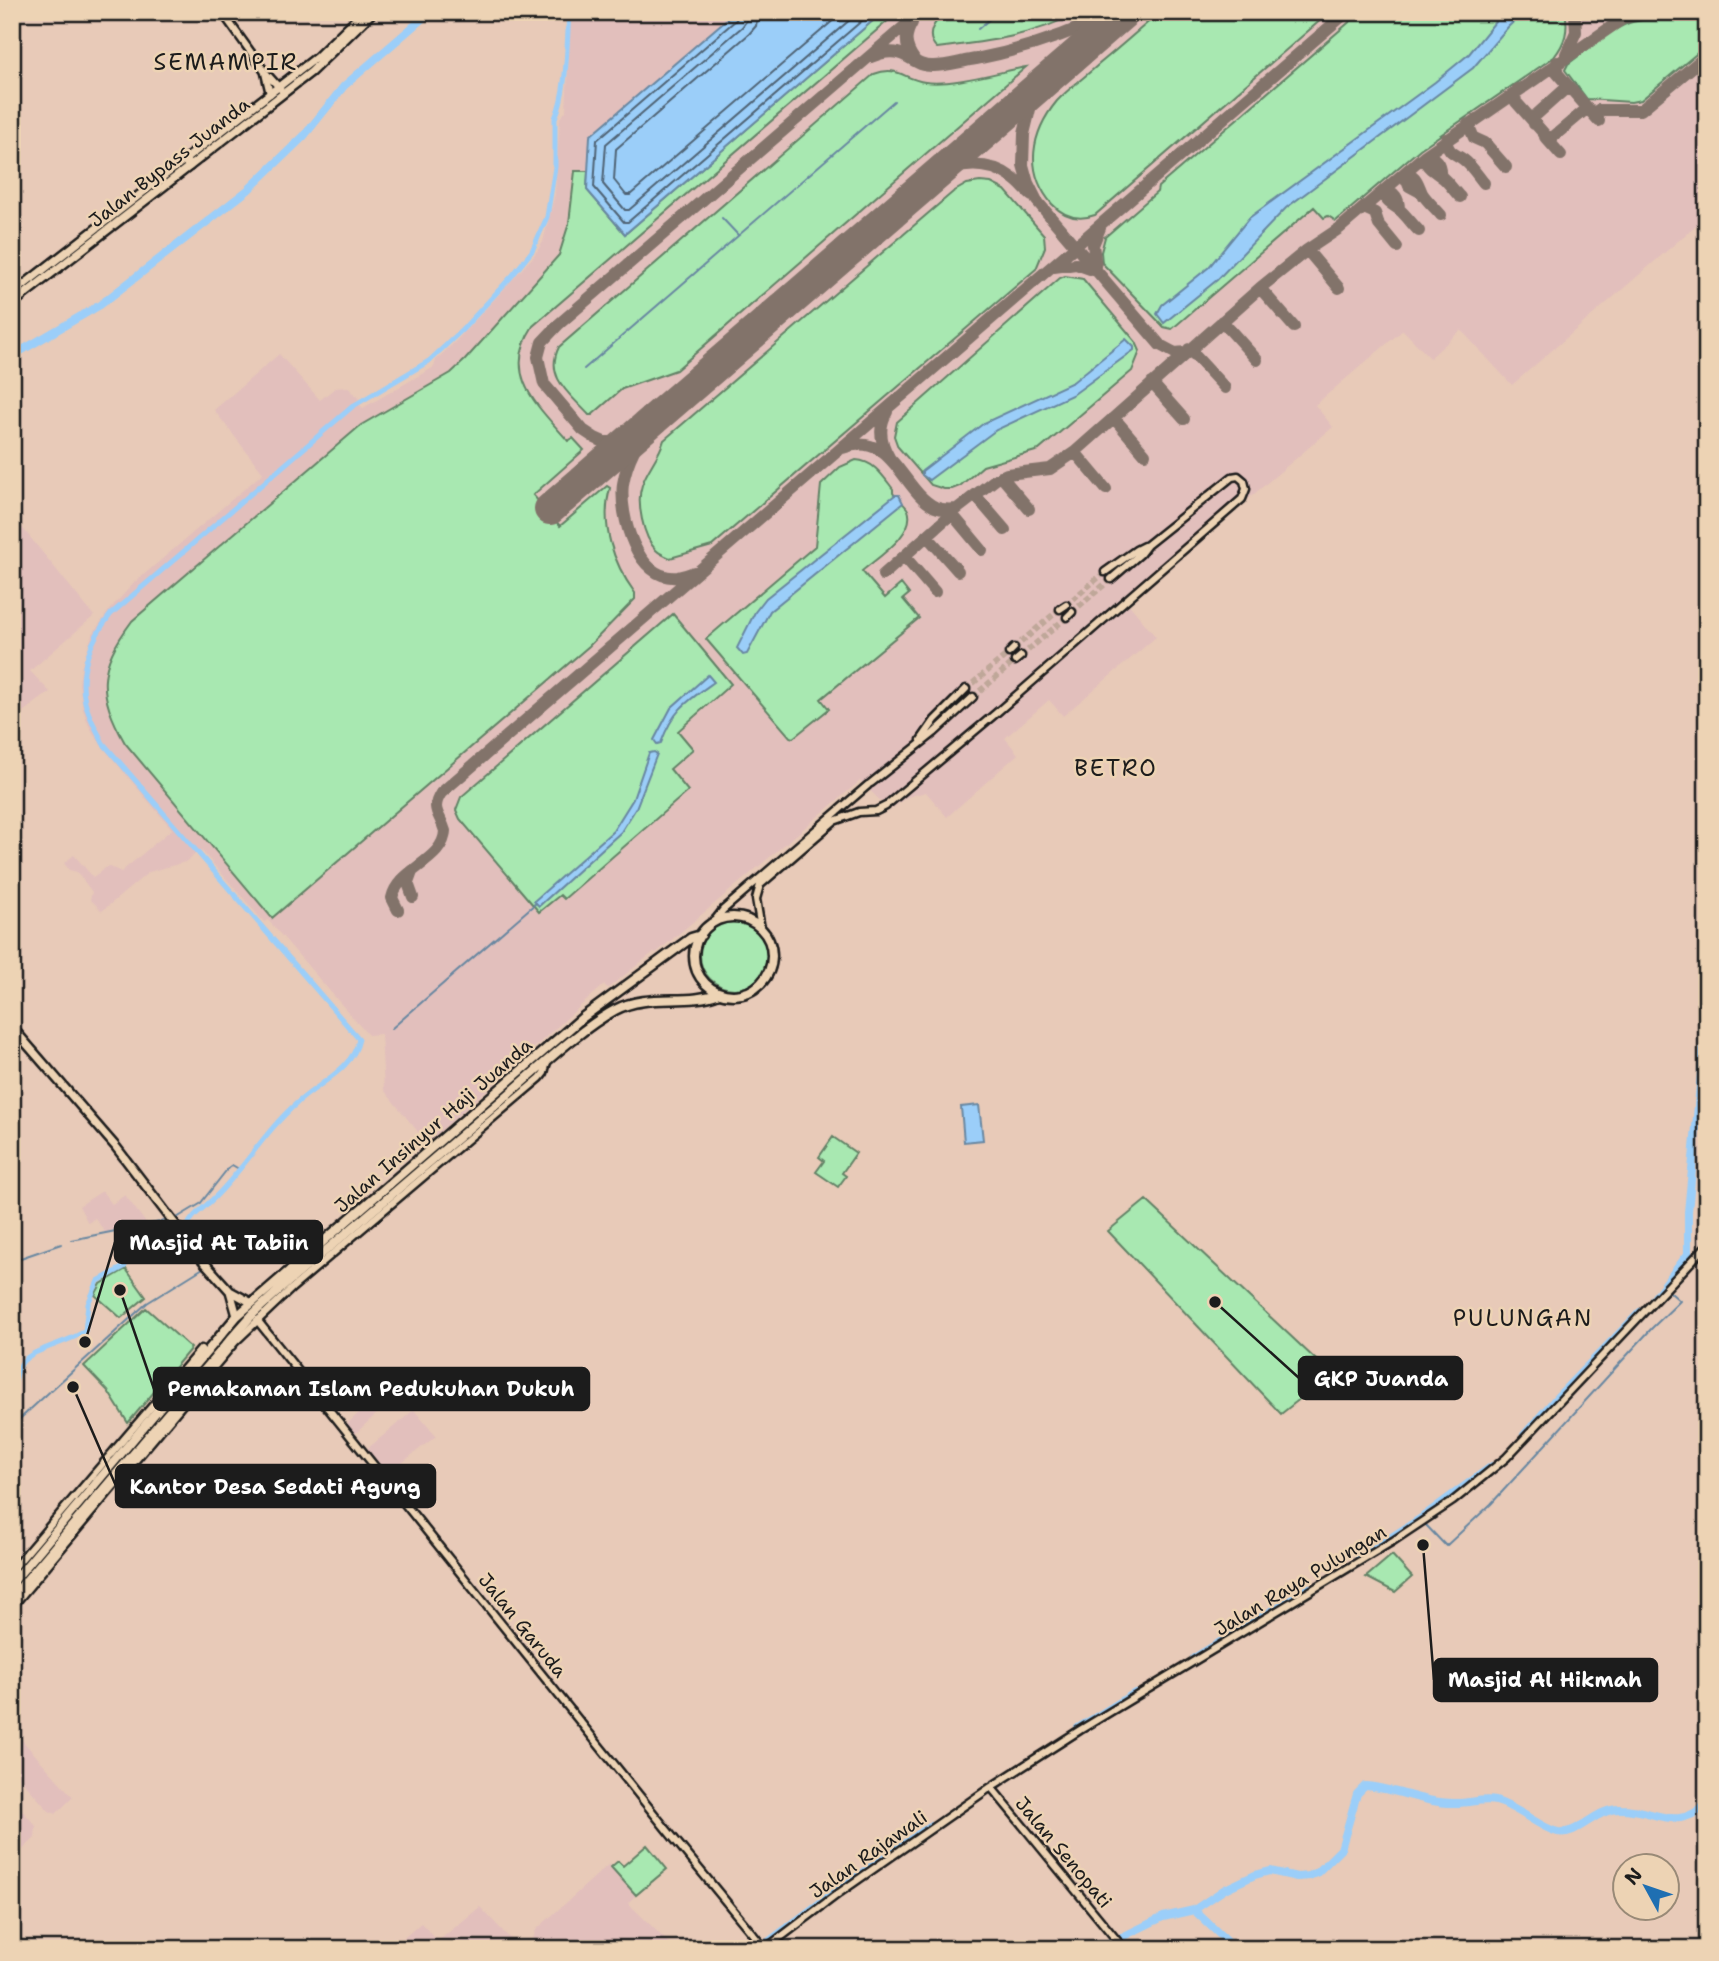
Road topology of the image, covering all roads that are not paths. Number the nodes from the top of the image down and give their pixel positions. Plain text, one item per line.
1 (222, 12) edge
2 (369, 13) edge
3 (265, 72) junction
4 (282, 90) junction
5 (270, 94) junction
6 (187, 163) junction
7 (12, 294) edge
8 (12, 304) edge
9 (1147, 545) junction
10 (1105, 572) tunnel mouth
11 (1111, 579) tunnel mouth
12 (966, 689) tunnel mouth
13 (973, 697) tunnel mouth
14 (920, 742) junction
15 (712, 924) junction
16 (761, 929) junction
17 (701, 935) junction
18 (719, 993) junction
19 (12, 1027) edge
20 (547, 1062) junction
21 (520, 1071) junction
22 (527, 1079) junction
23 (350, 1216) junction
24 (357, 1225) junction
25 (1707, 1245) edge
26 (289, 1286) junction
27 (230, 1291) junction
28 (252, 1303) junction
29 (237, 1316) junction
30 (257, 1320) junction
31 (232, 1341) junction
32 (201, 1349) dead end
33 (156, 1413) junction
34 (164, 1419) junction
35 (121, 1474) junction
36 (12, 1570) edge
37 (12, 1583) edge
38 (12, 1597) edge
39 (12, 1607) edge
40 (991, 1787) junction
41 (763, 1946) edge
42 (1122, 1947) edge

1 - 3 street
2 - 4 main road, Jalan Bypass Juanda
3 - 4 street
3 - 5 street
4 - 5 main road, Jalan Bypass Juanda
4 - 6 main road, Jalan Bypass Juanda
5 - 6 main road, Jalan Bypass Juanda
6 - 7 main road, Jalan Bypass Juanda
6 - 8 main road, Jalan Bypass Juanda
9 - 10 street
9 - 11 street
9 - 16 street
12 - 14 street
13 - 14 street
14 - 15 street
15 - 16 highway
15 - 17 highway
16 - 18 highway
17 - 18 highway
17 - 21 highway, Jalan Insinyur Haji Juanda
18 - 20 highway, Jalan Insinyur Haji Juanda
19 - 27 main road
20 - 22 highway, Jalan Insinyur Haji Juanda
20 - 26 street, Jalan Insinyur Haji Juanda
21 - 22 highway
21 - 23 highway, Jalan Insinyur Haji Juanda
22 - 24 highway, Jalan Insinyur Haji Juanda
23 - 24 highway
23 - 28 highway, Jalan Insinyur Haji Juanda
24 - 26 highway, Jalan Insinyur Haji Juanda
25 - 40 street, Jalan Raya Pulungan
26 - 30 street, Jalan Insinyur Haji Juanda
26 - 31 highway, Jalan Insinyur Haji Juanda
27 - 28 main road
27 - 29 main road
28 - 29 highway, Jalan Insinyur Haji Juanda
29 - 33 highway, Jalan Insinyur Haji Juanda
30 - 31 street, Jalan Insinyur Haji Juanda
30 - 41 street, Jalan Garuda
31 - 34 highway, Jalan Insinyur Haji Juanda
31 - 35 street, Jalan Insinyur Haji Juanda
32 - 36 street
33 - 34 highway
33 - 37 highway, Jalan Insinyur Haji Juanda
34 - 35 highway, Jalan Insinyur Haji Juanda
35 - 38 highway, Jalan Insinyur Haji Juanda
35 - 39 street, Jalan Insinyur Haji Juanda
40 - 41 street, Jalan Rajawali
40 - 42 street, Jalan Senopati

